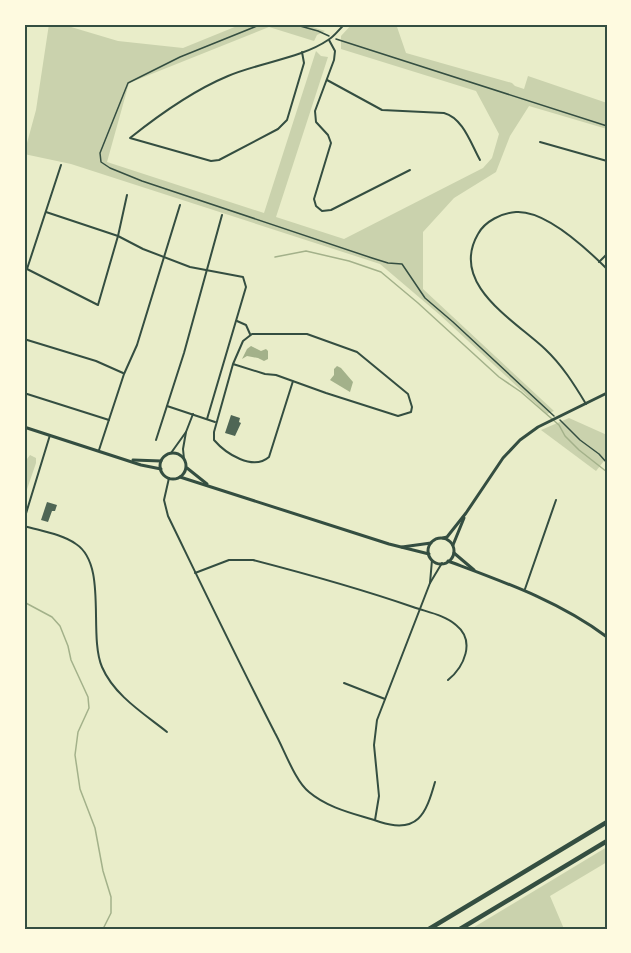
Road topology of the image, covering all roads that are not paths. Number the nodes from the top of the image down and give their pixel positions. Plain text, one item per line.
1 (345, 24) edge
2 (329, 40) junction
3 (302, 52) junction
4 (327, 80) junction
5 (540, 142) dead end
6 (480, 160) dead end
7 (607, 161) edge
8 (61, 165) dead end
9 (410, 170) dead end
10 (127, 195) dead end
11 (180, 205) dead end
12 (46, 212) junction
13 (222, 215) dead end
14 (118, 236) junction
15 (607, 254) edge
16 (165, 257) junction
17 (599, 262) junction
18 (607, 269) edge
19 (206, 271) junction
20 (237, 321) junction
21 (250, 334) junction
22 (24, 339) edge
23 (233, 364) junction
24 (124, 374) junction
25 (293, 381) junction
26 (24, 393) edge
27 (607, 393) edge
28 (586, 404) junction
29 (167, 406) junction
30 (192, 414) junction
31 (207, 419) junction
32 (109, 420) junction
33 (216, 423) junction
34 (24, 427) edge
35 (186, 432) junction
36 (50, 435) junction
37 (156, 440) dead end
38 (99, 450) junction
39 (171, 453) junction
40 (184, 459) junction
41 (131, 460) junction
42 (162, 460) junction
43 (186, 468) junction
44 (160, 469) junction
45 (180, 477) junction
46 (169, 478) junction
47 (209, 485) junction
48 (556, 500) dead end
49 (466, 513) junction
50 (24, 520) edge
51 (24, 526) edge
52 (443, 538) junction
53 (431, 543) junction
54 (453, 545) junction
55 (401, 547) junction
56 (454, 553) junction
57 (429, 554) junction
58 (432, 560) junction
59 (448, 561) junction
60 (442, 563) junction
61 (475, 571) junction
62 (195, 573) junction
63 (430, 583) junction
64 (525, 590) junction
65 (421, 610) junction
66 (607, 637) edge
67 (448, 680) dead end
68 (344, 683) dead end
69 (385, 699) junction
70 (167, 732) dead end
71 (435, 782) dead end
72 (375, 820) junction
73 (607, 822) edge
74 (607, 841) edge
75 (429, 929) edge
76 (460, 929) edge

1 - 2 street
2 - 3 street
2 - 4 street
3 - 3 street
4 - 6 street
4 - 9 street
5 - 7 street
8 - 12 street
10 - 14 street
11 - 16 street
12 - 14 street
12 - 14 street
13 - 19 street
14 - 16 street
15 - 17 street
16 - 19 street
16 - 24 street
17 - 18 street
17 - 28 street
19 - 20 street
19 - 29 street
20 - 21 street
20 - 31 street
21 - 23 street
21 - 25 street
22 - 24 street
23 - 25 street
23 - 33 street
24 - 32 street
25 - 33 street
26 - 32 street
27 - 28 street
28 - 49 street
29 - 30 street
29 - 37 street
30 - 31 street
30 - 35 street
31 - 33 street
32 - 38 street
34 - 36 street
35 - 39 street
35 - 40 street
36 - 38 street
36 - 50 street
38 - 41 street
39 - 40 street
39 - 42 street
40 - 43 street
41 - 42 street
41 - 44 street
42 - 44 street
43 - 45 street
43 - 47 street
44 - 46 street
45 - 46 street
45 - 47 street
46 - 62 street
47 - 55 street
48 - 64 street
49 - 52 street
49 - 54 street
51 - 70 street
52 - 53 street
52 - 54 street
53 - 55 street
53 - 57 street
54 - 56 street
55 - 57 street
56 - 59 street
56 - 61 street
57 - 58 street
58 - 60 street
58 - 63 street
59 - 60 street
59 - 61 street
60 - 63 street
61 - 64 street
62 - 65 street
62 - 72 street
63 - 65 street
64 - 66 street
65 - 67 street
65 - 69 street
68 - 69 street
69 - 72 street
71 - 72 street
73 - 75 highway
74 - 76 highway

